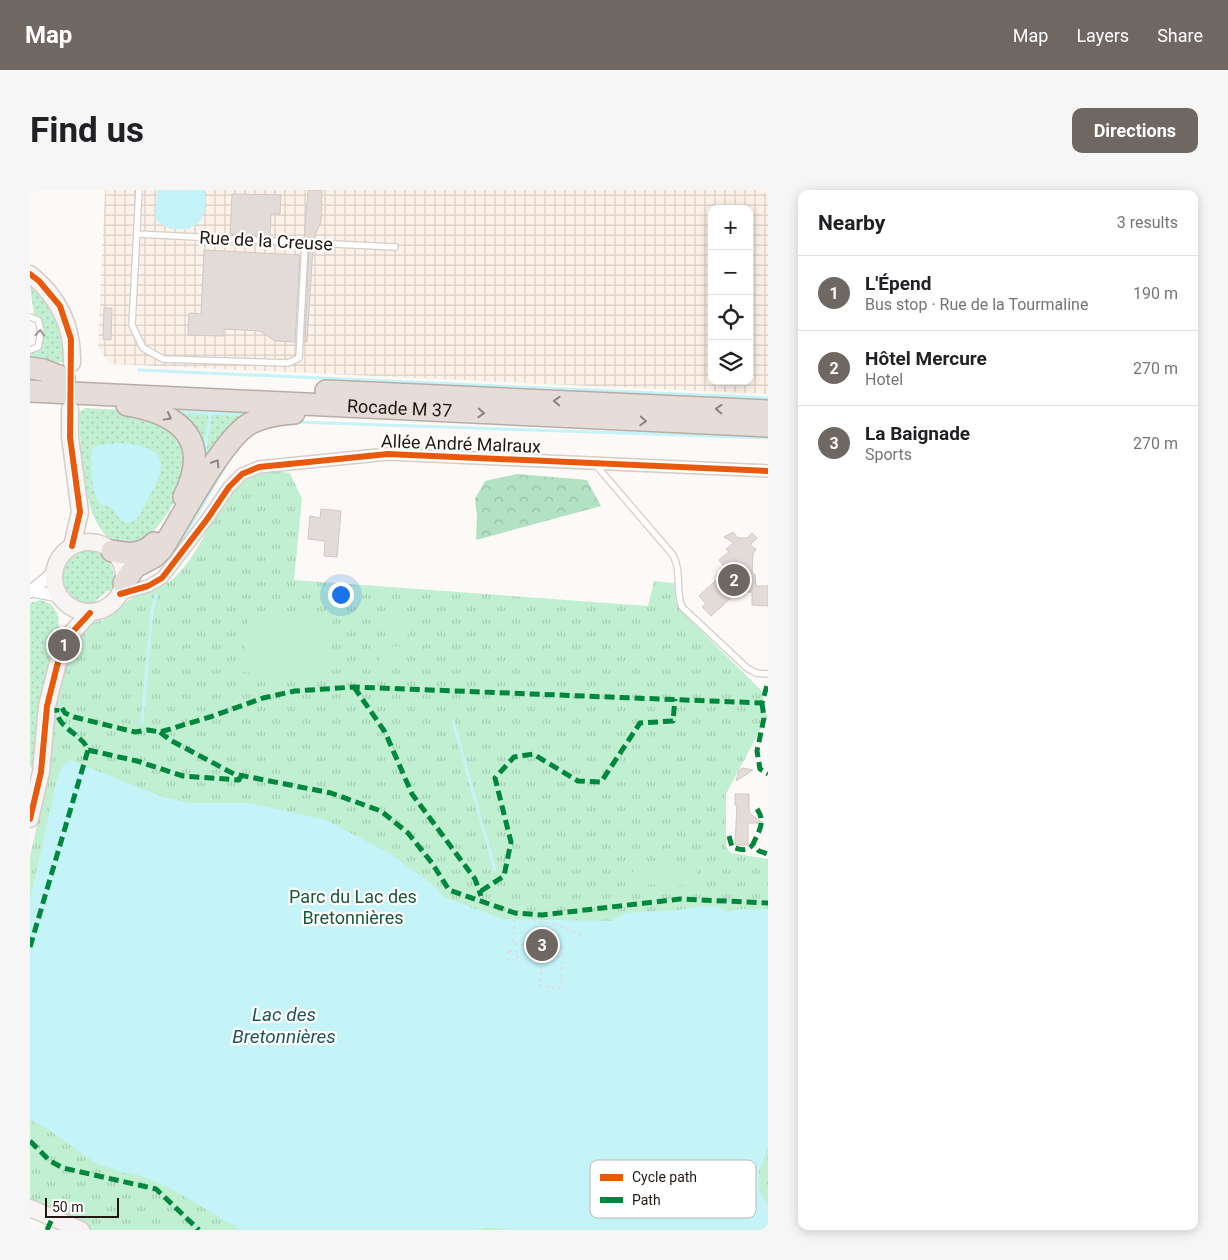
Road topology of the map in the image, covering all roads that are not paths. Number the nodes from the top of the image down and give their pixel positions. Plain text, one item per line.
1 (139, 190) edge
2 (136, 234) junction
3 (305, 243) junction
4 (395, 247) dead end
5 (30, 274) edge
6 (30, 317) edge
7 (30, 350) edge
8 (30, 368) edge
9 (68, 371) junction
10 (30, 377) edge
11 (30, 391) edge
12 (89, 394) junction
13 (70, 409) dead end
14 (370, 409) junction
15 (768, 411) edge
16 (768, 426) edge
17 (595, 464) junction
18 (768, 471) edge
19 (80, 512) junction
20 (72, 546) junction
21 (105, 547) junction
22 (53, 573) junction
23 (122, 589) junction
24 (31, 592) edge
25 (61, 599) junction
26 (90, 613) junction
27 (66, 639) junction
28 (768, 674) edge
29 (30, 819) edge
30 (30, 1208) edge
31 (81, 1230) edge

1 - 2 lane
2 - 3 lane, Rue de la Creuse
2 - 3 lane
3 - 4 lane, Rue de la Creuse
5 - 9 street
7 -> 6 lane
8 - 9 highway
9 - 10 highway, Rocade M 37
15 -> 9 highway, Rocade M 37
11 - 12 highway, Rocade M 37
12 - 14 highway, Rocade M 37
12 -> 21 highway
13 - 19 street
14 -> 16 highway, Rocade M 37
23 -> 14 highway
17 - 18 street, Allée André Malraux
17 - 23 street, Allée André Malraux
17 - 28 lane
19 - 20 street
19 - 21 street
20 - 21 street
20 - 22 street
21 - 23 street
22 - 24 street
22 - 25 street
23 - 26 street
24 - 25 street
25 - 26 street
25 - 27 street
26 - 27 street
27 - 29 street
30 - 31 street

